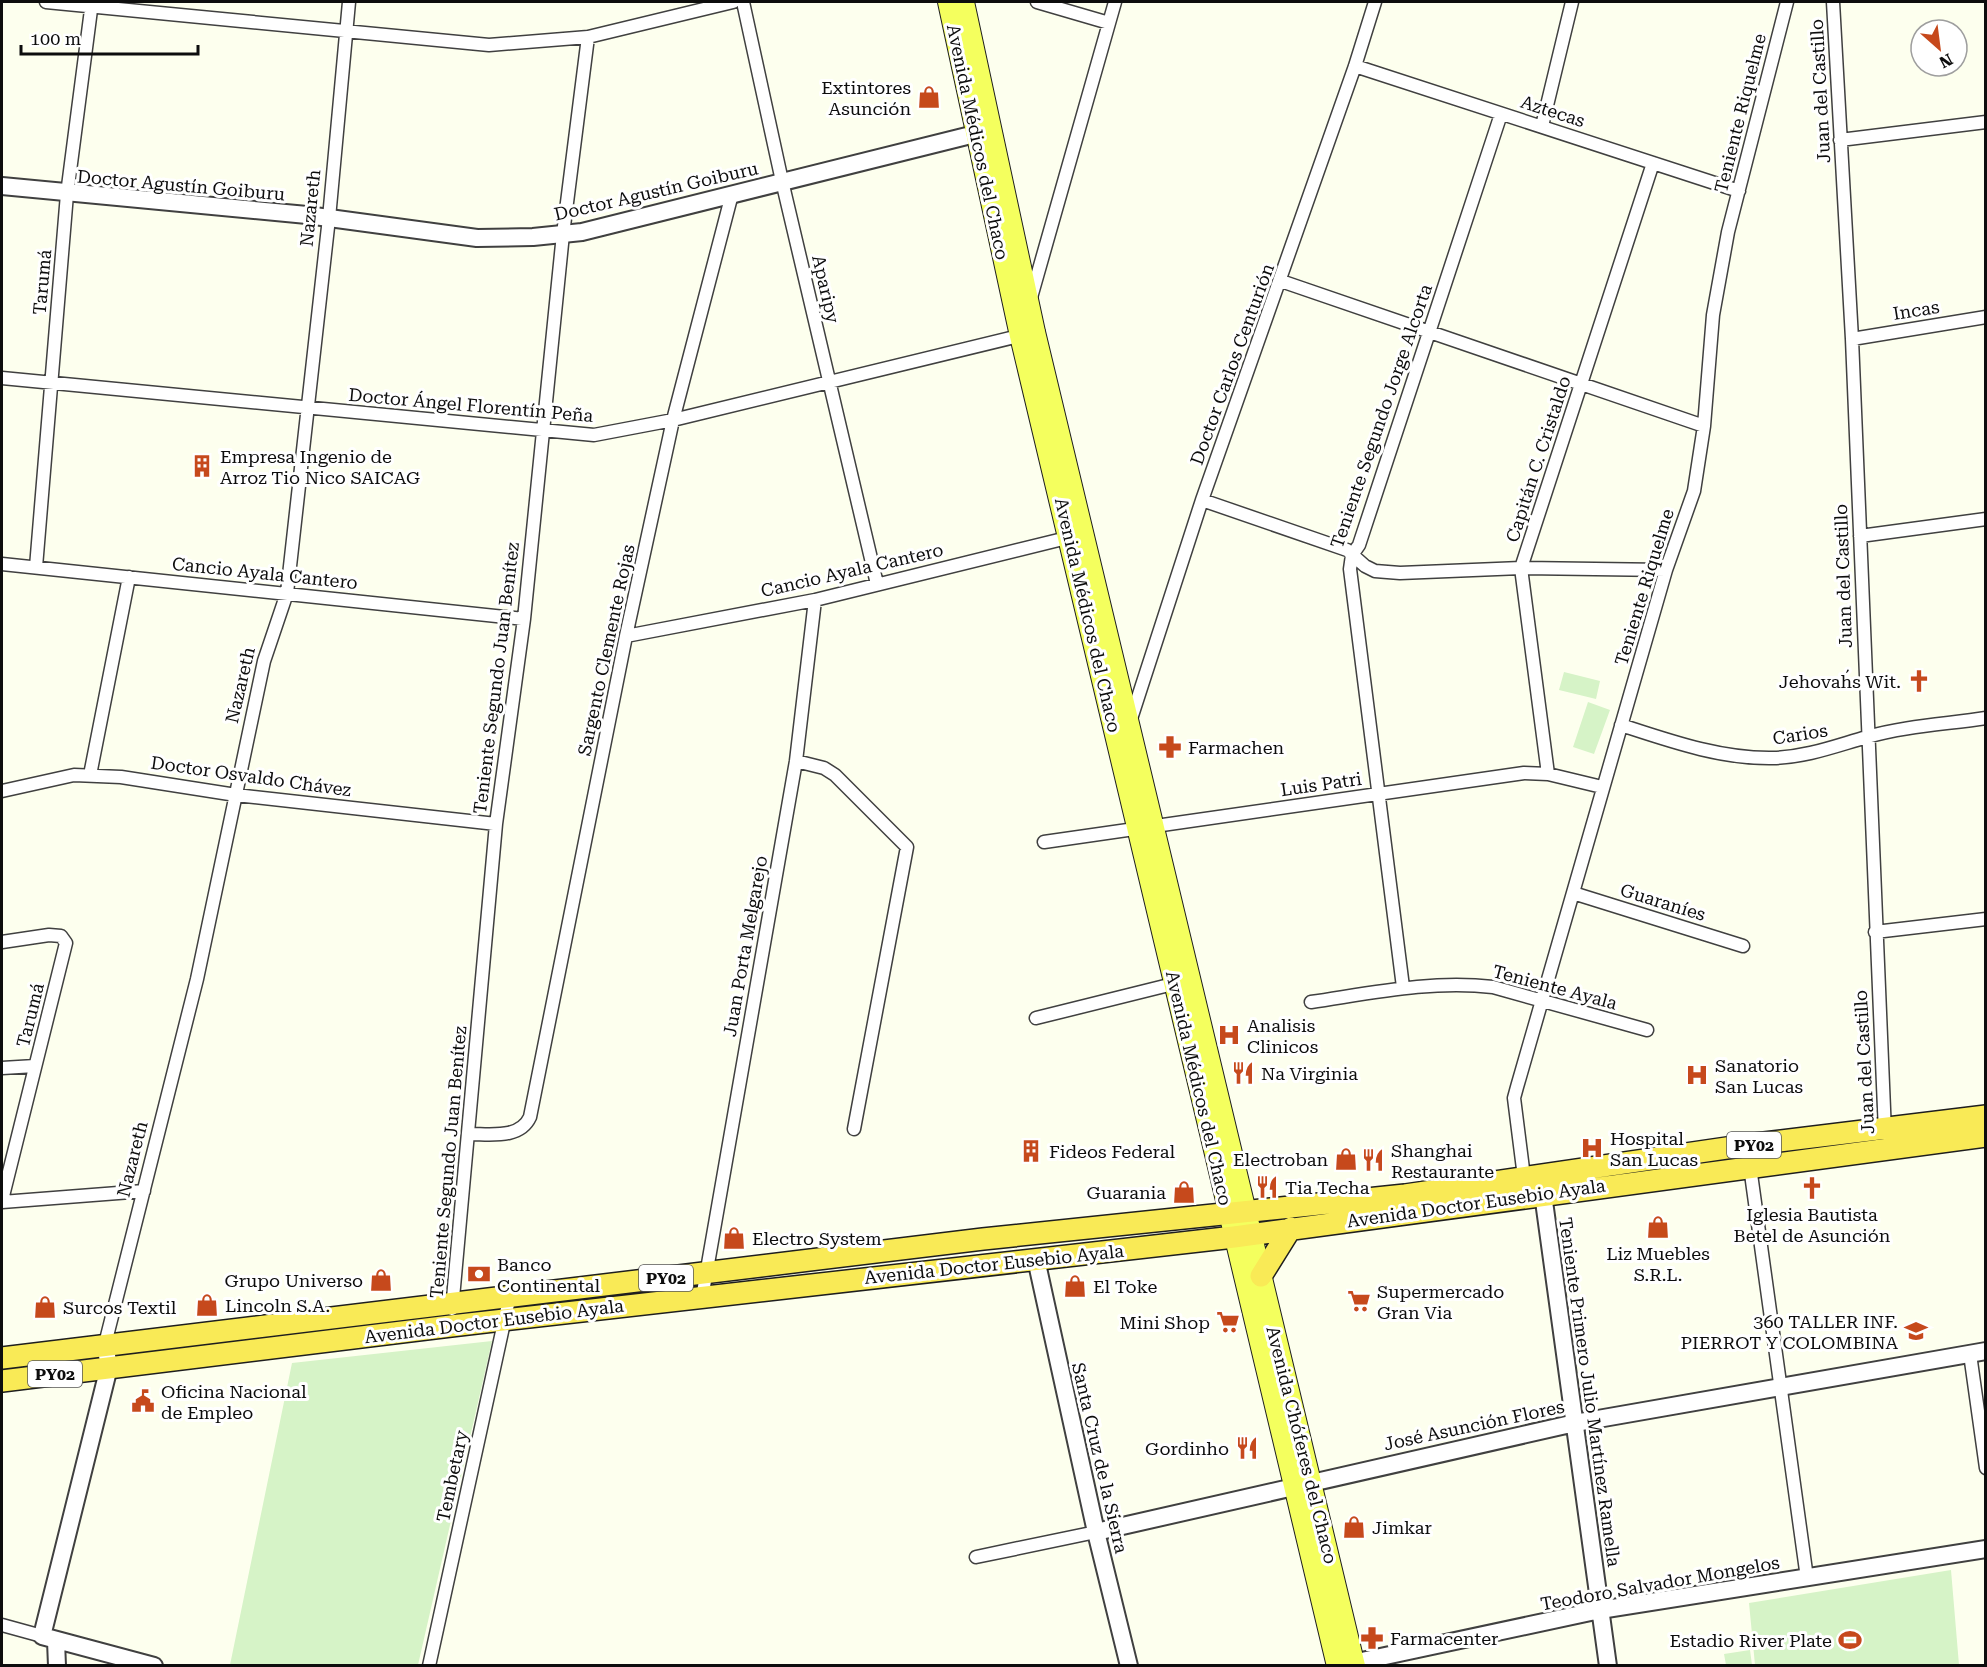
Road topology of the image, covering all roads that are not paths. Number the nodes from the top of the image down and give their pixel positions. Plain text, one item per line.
1 (46, 2) edge
2 (350, 2) edge
3 (733, 2) edge
4 (743, 2) edge
5 (948, 2) edge
6 (964, 2) edge
7 (1037, 2) edge
8 (1115, 2) edge
9 (1375, 2) edge
10 (1572, 2) edge
11 (1786, 2) edge
12 (1833, 2) edge
13 (92, 4) edge
14 (1109, 23) junction
15 (347, 32) junction
16 (588, 37) junction
17 (1355, 66) junction
18 (1501, 114) junction
19 (1986, 122) edge
20 (1542, 126) junction
21 (984, 132) junction
22 (1840, 140) junction
23 (1653, 163) junction
24 (782, 181) junction
25 (2, 186) edge
26 (1739, 191) junction
27 (67, 194) junction
28 (732, 194) junction
29 (329, 218) junction
30 (562, 234) junction
31 (1281, 281) junction
32 (1022, 308) junction
33 (1986, 317) edge
34 (1428, 333) junction
35 (1027, 334) junction
36 (1852, 339) junction
37 (2, 378) edge
38 (830, 382) junction
39 (51, 384) junction
40 (1581, 386) junction
41 (307, 409) junction
42 (673, 420) junction
43 (1704, 426) junction
44 (543, 432) junction
45 (1202, 500) junction
46 (1986, 519) edge
47 (1077, 535) junction
48 (1860, 536) junction
49 (1352, 555) junction
50 (2, 564) edge
51 (36, 567) junction
52 (1521, 568) junction
53 (1666, 570) junction
54 (129, 577) junction
55 (877, 584) junction
56 (287, 593) junction
57 (815, 600) junction
58 (524, 619) junction
59 (626, 636) junction
60 (1986, 718) edge
61 (1621, 725) junction
62 (1122, 726) junction
63 (1868, 736) junction
64 (796, 761) junction
65 (1548, 774) junction
66 (90, 776) junction
67 (1602, 787) junction
68 (2, 791) edge
69 (1379, 794) junction
70 (236, 795) junction
71 (496, 824) junction
72 (1146, 826) junction
73 (1044, 842) dead end
74 (1573, 893) junction
75 (1986, 919) edge
76 (1875, 932) junction
77 (2, 942) edge
78 (1743, 946) dead end
79 (1182, 982) junction
80 (1403, 987) junction
81 (1311, 1002) dead end
82 (1542, 1002) junction
83 (1036, 1018) dead end
84 (1647, 1030) dead end
85 (35, 1066) junction
86 (2, 1068) edge
87 (1986, 1116) edge
88 (854, 1129) dead end
89 (470, 1134) junction
90 (1986, 1136) edge
91 (1886, 1139) junction
92 (1749, 1156) junction
93 (1524, 1177) junction
94 (144, 1191) junction
95 (1543, 1194) junction
96 (2, 1201) edge
97 (1240, 1225) junction
98 (1291, 1228) junction
99 (833, 1257) junction
100 (1036, 1259) junction
101 (706, 1273) junction
102 (1261, 1276) junction
103 (834, 1282) junction
104 (510, 1295) junction
105 (702, 1298) junction
106 (453, 1302) junction
107 (505, 1319) junction
108 (451, 1326) junction
109 (105, 1344) junction
110 (1978, 1353) edge
111 (2, 1358) edge
112 (109, 1367) junction
113 (2, 1381) edge
114 (1780, 1387) junction
115 (1575, 1423) junction
116 (1986, 1468) edge
117 (1302, 1483) junction
118 (1096, 1532) junction
119 (1986, 1549) edge
120 (976, 1557) dead end
121 (1807, 1578) junction
122 (1600, 1610) junction
123 (2, 1625) edge
124 (49, 1638) junction
125 (1347, 1664) edge
126 (57, 1665) edge
127 (154, 1665) edge
128 (429, 1665) edge
129 (1129, 1665) edge
130 (1608, 1665) edge

1 - 13 street
2 - 15 street, Nazareth
3 - 16 street
4 - 24 street, Aparipy
5 - 21 main road, Avenida Médicos del Chaco
6 - 21 main road, Avenida Médicos del Chaco
7 - 14 street
8 - 14 street
9 - 17 street, Doctor Carlos Centurión
10 - 20 street
11 - 26 street, Teniente Riquelme
12 - 22 street, Juan del Castillo
13 - 15 street
13 - 27 street, Tarumá
14 - 32 street
15 - 16 street
15 - 29 street, Nazareth
16 - 30 street, Teniente Segundo Juan Benítez
17 - 18 street, Aztecas
17 - 31 street, Doctor Carlos Centurión
18 - 20 street, Aztecas
18 - 34 street, Teniente Segundo Jorge Alcorta
19 - 22 street
20 - 23 street, Aztecas
21 - 24 street, Doctor Agustín Goiburu
21 - 32 main road, Avenida Médicos del Chaco
22 - 36 street, Juan del Castillo
23 - 26 street, Aztecas
23 - 40 street, Capitán C. Cristaldo
24 - 28 street, Doctor Agustín Goiburu
24 - 38 street, Aparipy
25 - 27 street, Doctor Agustín Goiburu
26 - 43 street, Teniente Riquelme
27 - 29 street, Doctor Agustín Goiburu
27 - 39 street, Tarumá
28 - 30 street, Doctor Agustín Goiburu
28 - 42 street, Sargento Clemente Rojas
29 - 30 street, Doctor Agustín Goiburu
29 - 41 street, Nazareth
30 - 44 street, Teniente Segundo Juan Benítez
31 - 34 street
31 - 45 street, Doctor Carlos Centurión
32 - 35 main road, Avenida Médicos del Chaco
33 - 36 street, Incas
34 - 40 street
34 - 49 street, Teniente Segundo Jorge Alcorta
35 - 38 street, Doctor Ángel Florentín Peña
35 - 47 main road, Avenida Médicos del Chaco
36 - 48 street, Juan del Castillo
37 - 39 street, Doctor Ángel Florentín Peña
38 - 42 street, Doctor Ángel Florentín Peña
38 - 55 street, Aparipy
39 - 41 street, Doctor Ángel Florentín Peña
39 - 51 street, Tarumá
40 - 43 street
40 - 52 street, Capitán C. Cristaldo
41 - 44 street, Doctor Ángel Florentín Peña
41 - 56 street, Nazareth
42 - 44 street, Doctor Ángel Florentín Peña
42 - 59 street, Sargento Clemente Rojas
43 - 53 street, Teniente Riquelme
44 - 58 street, Teniente Segundo Juan Benítez
45 - 49 street
45 - 62 street, Doctor Carlos Centurión
46 - 48 street
47 - 55 street, Cancio Ayala Cantero
47 - 62 main road, Avenida Médicos del Chaco
48 - 63 street, Juan del Castillo
49 - 52 street
49 - 69 street, Teniente Segundo Jorge Alcorta
50 - 51 street, Cancio Ayala Cantero
51 - 54 street, Cancio Ayala Cantero
52 - 53 street
52 - 65 street, Capitán C. Cristaldo
53 - 61 street, Teniente Riquelme
54 - 56 street, Cancio Ayala Cantero
54 - 66 street
55 - 57 street, Cancio Ayala Cantero
56 - 58 street, Cancio Ayala Cantero
56 - 70 street, Nazareth
57 - 59 street, Cancio Ayala Cantero
57 - 64 street, Juan Porta Melgarejo
58 - 71 street, Teniente Segundo Juan Benítez
59 - 89 street, Sargento Clemente Rojas
60 - 63 street, Carios
61 - 63 street, Carios
61 - 67 street, Teniente Riquelme
62 - 72 main road, Avenida Médicos del Chaco
63 - 76 street, Juan del Castillo
64 - 88 street
64 - 101 street, Juan Porta Melgarejo
65 - 67 street, Luis Patri
65 - 69 street, Luis Patri
66 - 68 street, Doctor Osvaldo Chávez
66 - 70 street, Doctor Osvaldo Chávez
67 - 74 street, Teniente Riquelme
69 - 72 street, Luis Patri
69 - 80 street, Teniente Segundo Jorge Alcorta
70 - 71 street, Doctor Osvaldo Chávez
70 - 94 street, Nazareth
71 - 89 street, Teniente Segundo Juan Benítez
72 - 73 street, Luis Patri
72 - 79 main road, Avenida Médicos del Chaco
74 - 78 street, Guaraníes
74 - 82 street, Teniente Riquelme
75 - 76 street
76 - 91 street, Juan del Castillo
77 - 85 street, Tarumá
79 - 83 street
79 - 97 main road, Avenida Médicos del Chaco
80 - 81 street, Teniente Ayala
80 - 82 street, Teniente Ayala
82 - 84 street, Teniente Ayala
82 - 93 street, Teniente Riquelme
85 - 86 street
85 - 96 street, Tarumá
87 - 91 highway, Avenida Doctor Eusebio Ayala / PY02
89 - 106 street, Teniente Segundo Juan Benítez
90 - 91 highway, Avenida Doctor Eusebio Ayala / PY02
91 - 92 highway, Avenida Doctor Eusebio Ayala / PY02
92 - 93 highway, Avenida Doctor Eusebio Ayala / PY02
92 - 95 highway, Avenida Doctor Eusebio Ayala / PY02
92 - 114 street
93 - 97 highway, Avenida Doctor Eusebio Ayala / PY02
94 - 96 street
94 - 109 street, Nazareth
95 - 98 highway, Avenida Doctor Eusebio Ayala / PY02
95 - 115 street, Teniente Primero Julio Martínez Ramella
97 - 98 highway, Avenida Doctor Eusebio Ayala / PY02
97 - 99 highway, Avenida Doctor Eusebio Ayala / PY02
97 - 100 highway, Avenida Doctor Eusebio Ayala / PY02
97 - 102 main road, Avenida Chóferes del Chaco
97 - 117 main road, Avenida Chóferes del Chaco
98 - 102 highway
99 - 101 highway, Avenida Doctor Eusebio Ayala / PY02
99 - 103 highway
100 - 103 highway, Avenida Doctor Eusebio Ayala / PY02
100 - 118 street, Santa Cruz de la Sierra
101 - 104 highway, Avenida Doctor Eusebio Ayala / PY02
101 - 105 street, Juan Porta Melgarejo
102 - 117 main road, Avenida Chóferes del Chaco
103 - 105 highway, Avenida Doctor Eusebio Ayala / PY02
104 - 106 highway, Avenida Doctor Eusebio Ayala / PY02
104 - 107 street, Tembetary
105 - 107 highway, Avenida Doctor Eusebio Ayala / PY02
106 - 108 street, Teniente Segundo Juan Benítez
106 - 109 highway, Avenida Doctor Eusebio Ayala / PY02
107 - 108 highway, Avenida Doctor Eusebio Ayala / PY02
107 - 128 street, Tembetary
108 - 112 highway, Avenida Doctor Eusebio Ayala / PY02
109 - 111 highway, Avenida Doctor Eusebio Ayala / PY02
109 - 112 street, Nazareth
110 - 114 street, José Asunción Flores
110 - 116 street
112 - 113 highway, Avenida Doctor Eusebio Ayala / PY02
112 - 124 street
114 - 115 street, José Asunción Flores
114 - 121 street
115 - 117 street, José Asunción Flores
115 - 122 street, Teniente Primero Julio Martínez Ramella
117 - 118 street, José Asunción Flores
117 - 125 main road, Avenida Chóferes del Chaco
118 - 120 street, José Asunción Flores
118 - 129 street, Santa Cruz de la Sierra
119 - 121 street, Teodoro Salvador Mongelos
121 - 122 street, Teodoro Salvador Mongelos
122 - 125 street, Teodoro Salvador Mongelos
122 - 130 street, Teniente Primero Julio Martínez Ramella
123 - 124 street
124 - 126 street
124 - 127 street

